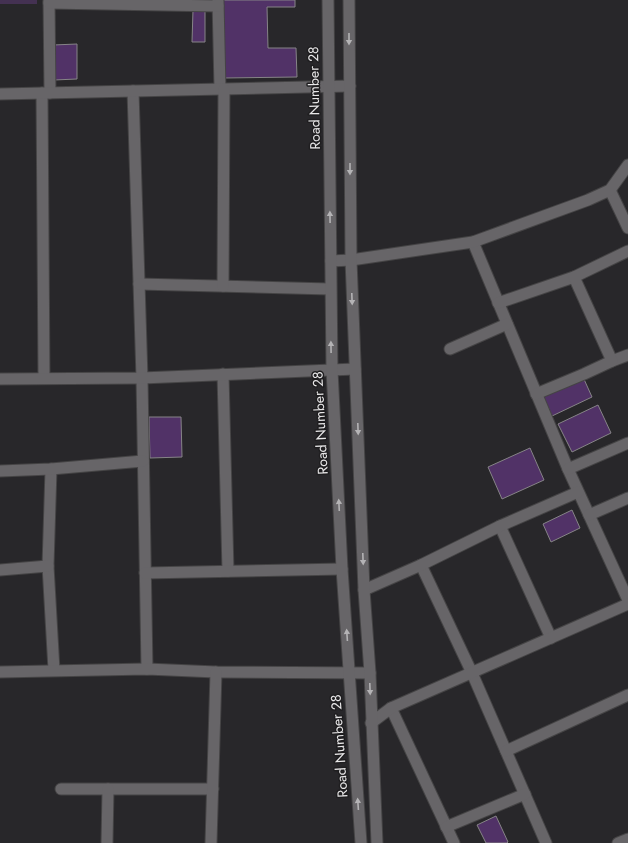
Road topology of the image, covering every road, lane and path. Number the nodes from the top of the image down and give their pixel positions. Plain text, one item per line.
1 (328, 0) edge
2 (349, 0) edge
3 (49, 2) edge
4 (135, 2) edge
5 (218, 3) edge
6 (329, 86) junction
7 (350, 86) junction
8 (222, 89) junction
9 (133, 91) junction
10 (46, 93) junction
11 (0, 94) edge
12 (628, 165) edge
13 (610, 190) junction
14 (628, 228) edge
15 (473, 242) junction
16 (628, 251) edge
17 (351, 260) junction
18 (331, 261) junction
19 (574, 277) junction
20 (139, 284) junction
21 (223, 286) junction
22 (330, 289) junction
23 (498, 303) junction
24 (507, 324) junction
25 (450, 349) dead end
26 (628, 355) edge
27 (612, 361) junction
28 (355, 369) junction
29 (332, 370) junction
30 (223, 374) junction
31 (44, 378) junction
32 (142, 378) junction
33 (0, 379) edge
34 (536, 394) junction
35 (628, 443) edge
36 (143, 461) junction
37 (51, 469) junction
38 (568, 469) junction
39 (0, 471) edge
40 (578, 492) junction
41 (628, 498) edge
42 (589, 515) junction
43 (500, 526) junction
44 (422, 565) junction
45 (48, 566) junction
46 (342, 569) junction
47 (0, 570) edge
48 (228, 571) junction
49 (145, 573) junction
50 (364, 590) junction
51 (628, 600) edge
52 (628, 604) edge
53 (551, 638) junction
54 (147, 669) junction
55 (54, 670) junction
56 (0, 672) edge
57 (216, 672) junction
58 (349, 673) junction
59 (370, 673) junction
60 (472, 673) junction
61 (628, 695) edge
62 (391, 708) junction
63 (371, 723) junction
64 (506, 750) junction
65 (61, 789) dead end
66 (108, 789) junction
67 (213, 789) junction
68 (525, 794) junction
69 (446, 827) junction
70 (628, 839) edge
71 (107, 843) edge
72 (211, 843) edge
73 (361, 843) edge
74 (377, 843) edge
75 (454, 843) edge
76 (546, 843) edge
77 (618, 843) edge

1 - 6 street, Road Number 28
2 -> 7 street
3 - 4 street
3 - 10 street
4 - 5 street
5 - 8 street
6 - 7 street
6 - 8 street
18 -> 6 street, Road Number 28
7 -> 17 street
8 - 9 street
8 - 21 street
9 - 10 street
9 - 20 street
10 - 11 street
10 - 31 street
12 - 13 street
13 - 14 street
13 - 15 street
15 - 17 street
15 - 23 street
16 - 19 street
17 - 18 street
17 -> 28 street
18 - 22 street, Road Number 28
19 - 23 street
19 - 27 street
20 - 21 street
20 - 32 street
21 - 22 street
29 -> 22 street, Road Number 28
23 - 24 street
24 - 25 street
24 - 34 street
26 - 27 street
27 - 34 street
28 - 29 street
28 -> 50 street
29 - 30 street
46 -> 29 street, Road Number 28
30 - 32 street
30 - 48 street
31 - 32 street
31 - 33 street
32 - 36 street
34 - 38 street
35 - 38 street
36 - 37 street
36 - 49 street
37 - 39 street
37 - 45 street
38 - 40 street
40 - 42 street
40 - 43 street
41 - 42 street
42 - 51 street
43 - 44 street
43 - 53 street
44 - 50 street
44 - 60 street
45 - 47 street
45 - 55 street
46 - 48 street
58 -> 46 street, Road Number 28
48 - 49 street
49 - 54 street
50 - 59 street
52 - 53 street
53 - 60 street
54 - 55 street
54 - 57 street
55 - 56 street
57 - 58 street
57 - 67 street
58 - 59 street
73 -> 58 street, Road Number 28
59 -> 63 street
60 - 62 street
60 - 64 street
61 - 64 street
62 - 63 street
62 - 69 street
63 - 74 street
64 - 68 street
65 - 66 street
66 - 67 street
66 - 71 street
67 - 72 street
68 - 69 street
68 - 76 street
69 - 75 street
70 - 77 street

